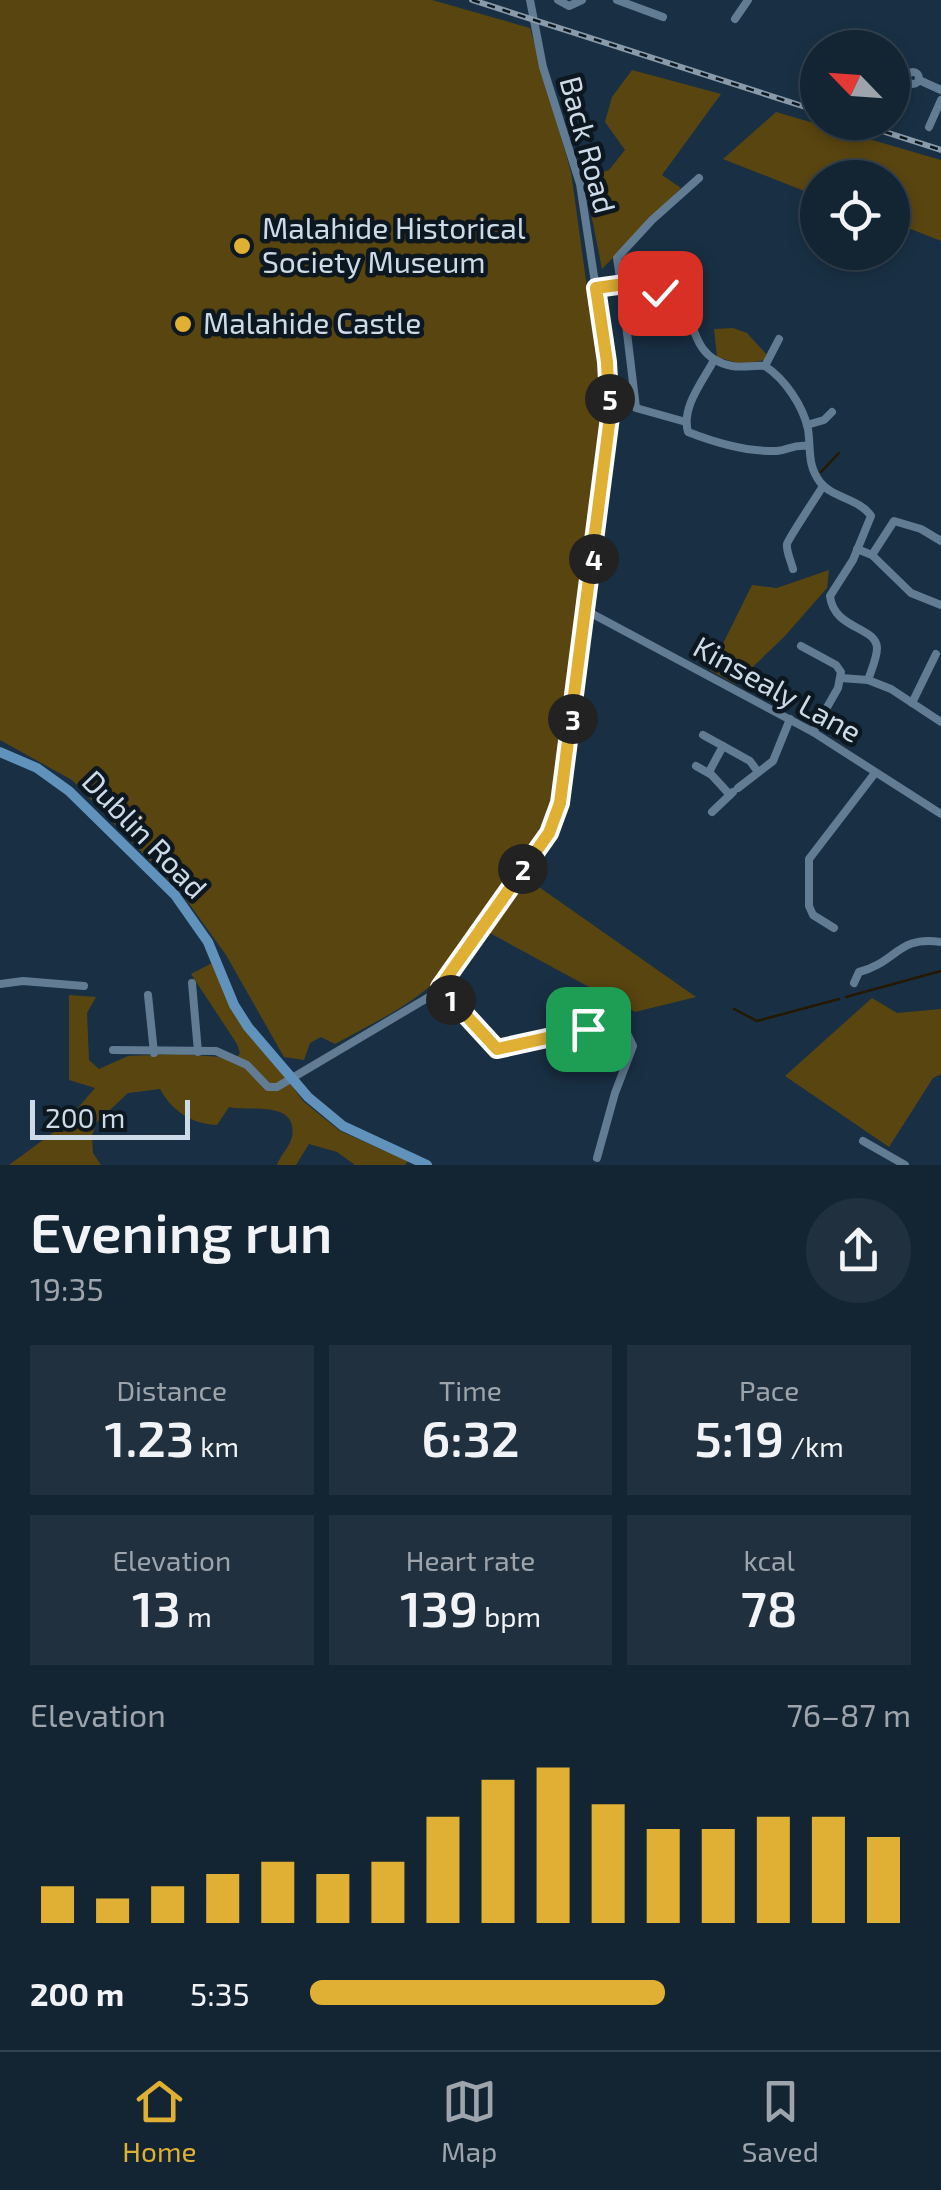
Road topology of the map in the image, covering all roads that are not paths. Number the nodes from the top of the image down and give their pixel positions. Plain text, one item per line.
1 (530, 0) edge
2 (558, 0) edge
3 (582, 0) edge
4 (618, 0) edge
5 (748, 0) edge
6 (663, 17) dead end
7 (735, 20) dead end
8 (919, 80) dead end
9 (941, 90) edge
10 (941, 100) edge
11 (929, 127) dead end
12 (699, 178) dead end
13 (620, 285) junction
14 (596, 288) junction
15 (634, 315) dead end
16 (779, 339) dead end
17 (714, 360) junction
18 (764, 366) junction
19 (832, 412) dead end
20 (686, 422) junction
21 (807, 426) junction
22 (808, 446) junction
23 (822, 486) junction
24 (879, 505) dead end
25 (870, 515) junction
26 (941, 542) edge
27 (857, 549) junction
28 (872, 555) junction
29 (789, 566) dead end
30 (941, 605) edge
31 (587, 611) junction
32 (800, 646) dead end
33 (936, 654) dead end
34 (840, 678) junction
35 (868, 680) junction
36 (912, 704) junction
37 (790, 719) junction
38 (941, 722) edge
39 (813, 732) junction
40 (703, 735) dead end
41 (723, 746) junction
42 (0, 752) edge
43 (696, 766) dead end
44 (758, 772) junction
45 (875, 772) junction
46 (710, 774) junction
47 (734, 792) junction
48 (712, 812) dead end
49 (941, 814) edge
50 (834, 928) dead end
51 (941, 942) edge
52 (854, 982) dead end
53 (192, 983) dead end
54 (0, 984) edge
55 (84, 986) dead end
56 (440, 987) junction
57 (148, 995) dead end
58 (113, 1050) dead end
59 (198, 1052) junction
60 (154, 1053) junction
61 (292, 1077) junction
62 (863, 1140) dead end
63 (597, 1158) dead end
64 (413, 1162) edge
65 (427, 1165) edge
66 (905, 1165) edge

1 - 14 street, Back Road
2 - 3 street
4 - 6 street
5 - 7 street
8 - 9 street
10 - 11 street
12 - 13 street
13 - 14 street
13 - 17 street
14 - 31 street, Back Road
15 - 20 street
16 - 18 street
17 - 18 street
17 - 20 street
18 - 21 street
19 - 21 street
20 - 22 street
21 - 22 street
22 - 23 street
23 - 25 street
23 - 29 street
24 - 25 street
25 - 27 street
26 - 28 street
27 - 28 street
27 - 35 street
28 - 30 street
31 - 37 street, Kinsealy Lane
31 - 56 street, Back Road
32 - 34 street
33 - 36 street
34 - 35 street
34 - 39 street
35 - 36 street
36 - 38 street
37 - 39 street, Kinsealy Lane
37 - 44 street
39 - 45 street, Kinsealy Lane
40 - 41 street
41 - 44 street
41 - 46 street
42 - 61 main road, Dublin Road
43 - 46 street
44 - 47 street
45 - 49 street, Kinsealy Lane
45 - 50 street
46 - 47 street
47 - 48 street
51 - 52 street
53 - 59 street
54 - 55 street
56 - 61 street, Back Road
56 - 63 street
57 - 60 street
58 - 60 street
59 - 60 street
59 - 61 street
61 - 64 main road, Dublin Road
62 - 66 street
64 - 65 main road, Dublin Road

